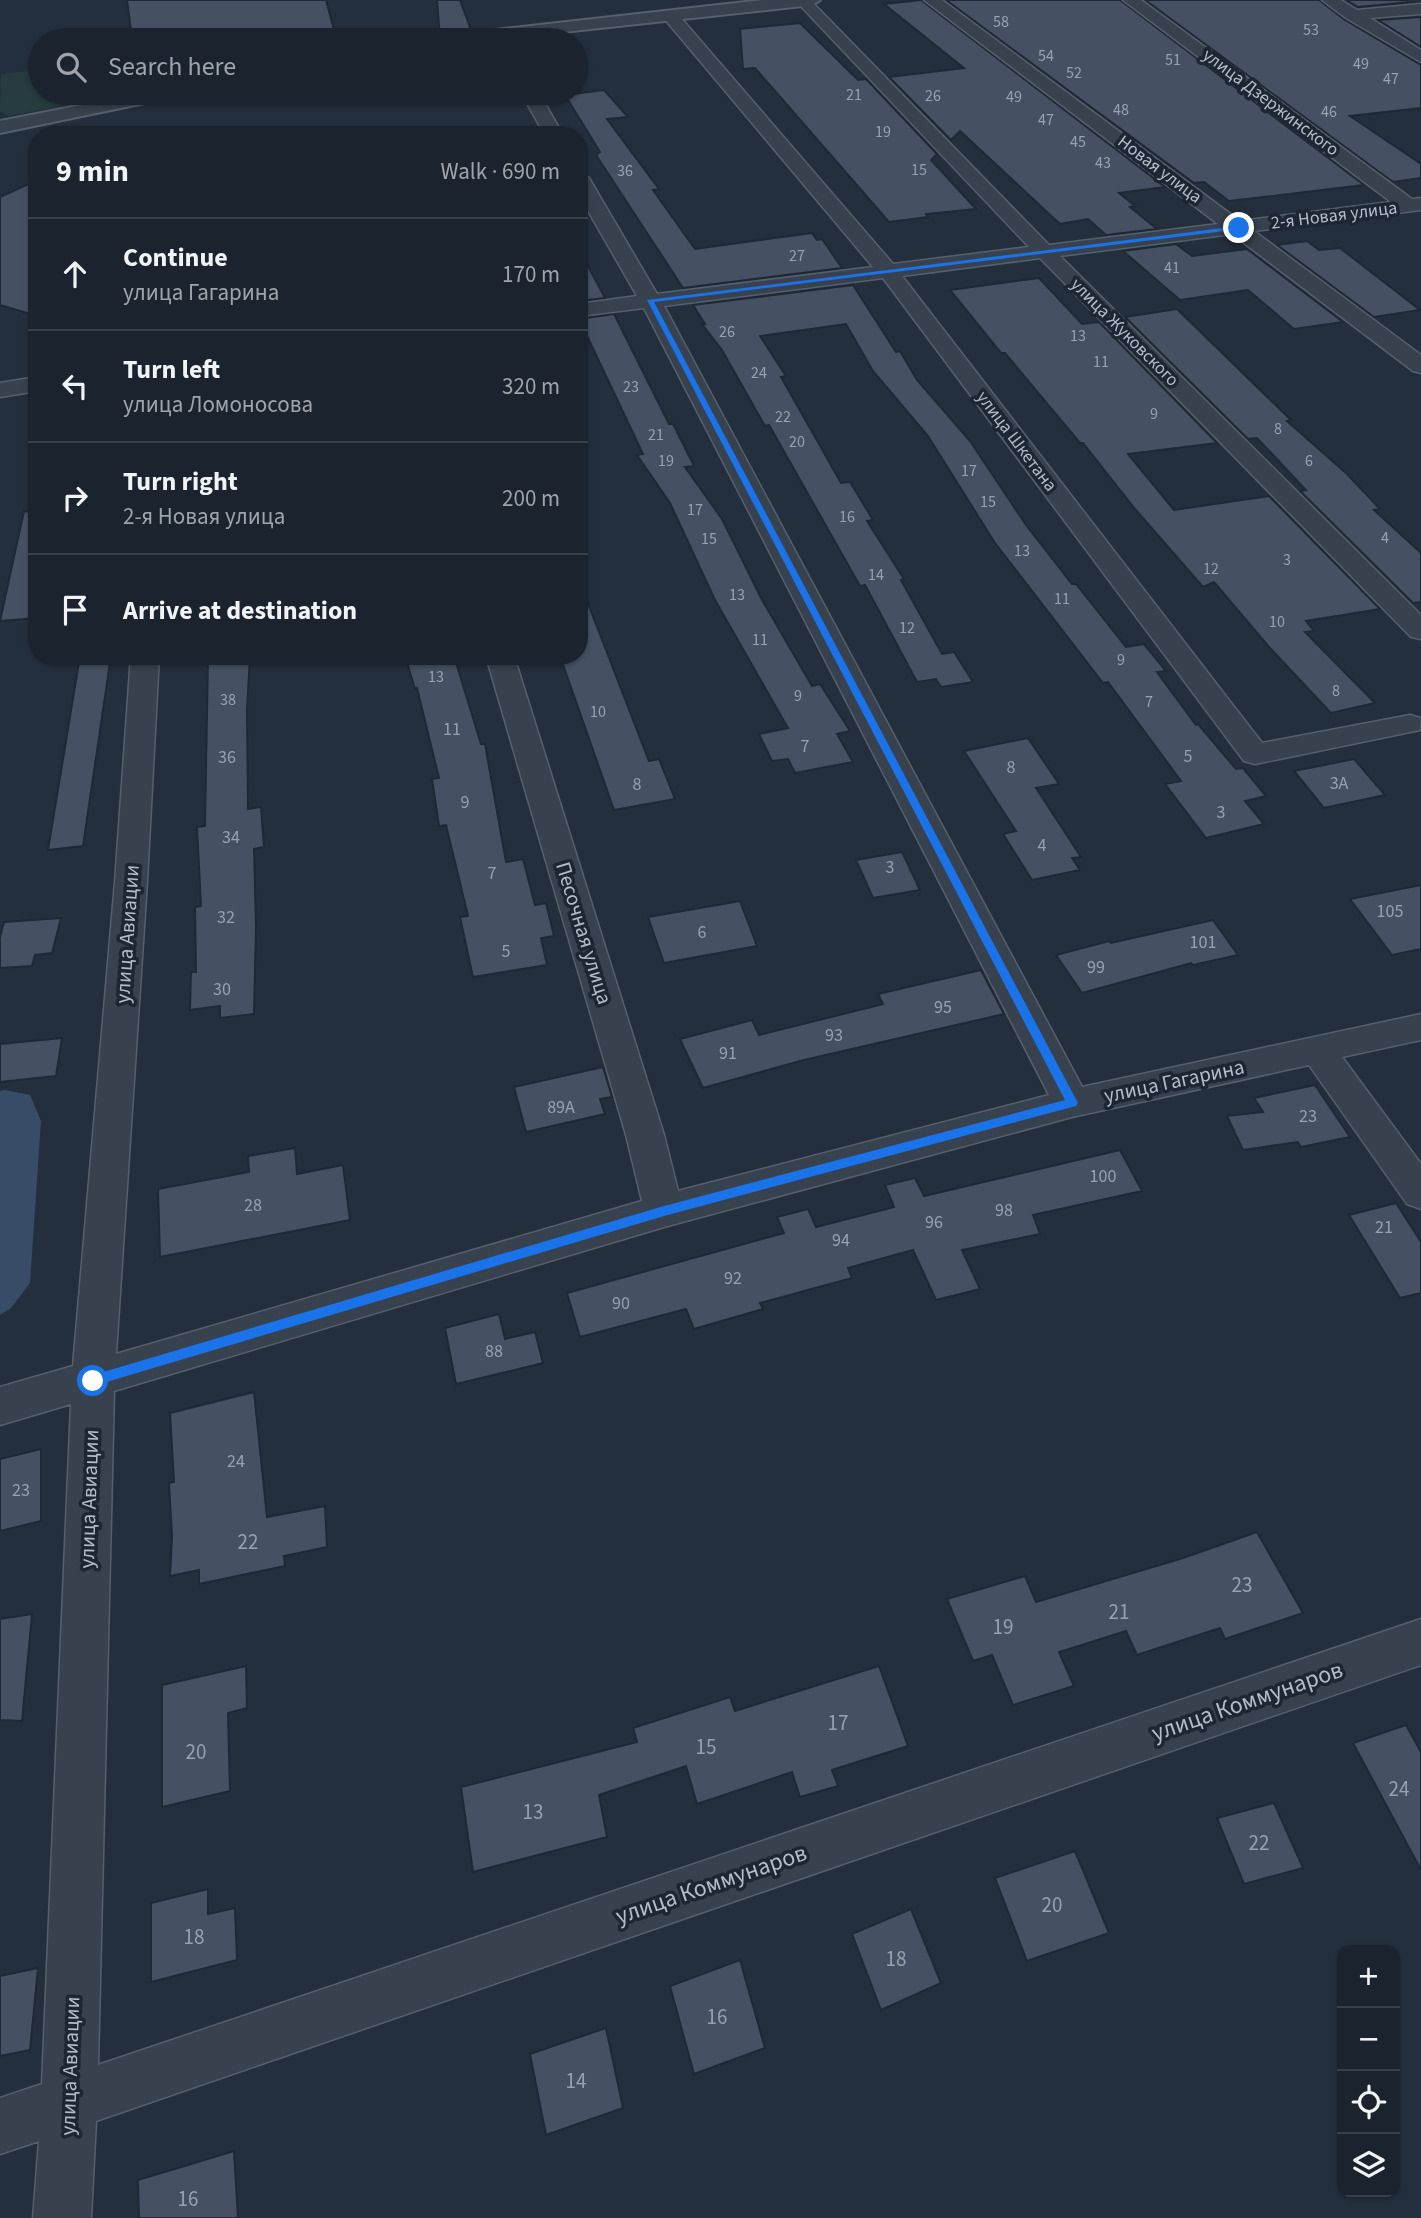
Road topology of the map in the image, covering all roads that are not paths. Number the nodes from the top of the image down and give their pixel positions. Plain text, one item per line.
1 (932, 0) edge
2 (1131, 0) edge
3 (1330, 0) edge
4 (807, 1) edge
5 (663, 7) edge
6 (1421, 9) edge
7 (1352, 16) junction
8 (547, 28) edge
9 (1421, 57) edge
10 (109, 105) edge
11 (537, 105) edge
12 (549, 126) edge
13 (0, 127) edge
14 (588, 193) edge
15 (1415, 205) edge
16 (1239, 228) junction
17 (1045, 252) junction
18 (889, 272) junction
19 (650, 300) junction
20 (588, 309) edge
21 (1421, 366) edge
22 (28, 385) edge
23 (0, 390) edge
24 (1421, 631) edge
25 (144, 665) edge
26 (503, 665) edge
27 (1417, 727) edge
28 (1421, 1027) edge
29 (1318, 1051) junction
30 (1072, 1103) junction
31 (1421, 1194) edge
32 (664, 1211) junction
33 (93, 1381) junction
34 (0, 1406) edge
35 (1421, 1642) edge
36 (69, 2103) junction
37 (0, 2126) edge
38 (62, 2218) edge

1 - 16 street, Новая улица
2 - 15 street, улица Дзержинского
3 - 7 street
4 - 5 street
4 - 17 street, улица Жуковского
5 - 8 street
5 - 18 street, улица Шкетана
6 - 7 street
7 - 9 street
10 - 13 street
11 - 12 street
14 - 19 street
15 - 16 street, 2-я Новая улица
16 - 17 street, 2-я Новая улица
16 - 21 street, Новая улица
17 - 18 street, 2-я Новая улица
17 - 24 street, улица Жуковского
18 - 19 street, 2-я Новая улица
18 - 27 street, улица Шкетана
19 - 20 street, 2-я Новая улица
19 - 30 street
22 - 23 street
25 - 33 street, улица Авиации
26 - 32 street, Песочная улица
28 - 29 street, улица Гагарина
29 - 30 street, улица Гагарина
29 - 31 street
30 - 32 street, улица Гагарина
32 - 33 street, улица Гагарина
33 - 34 street, улица Гагарина
33 - 36 street, улица Авиации
35 - 36 street, улица Коммунаров
36 - 37 street, улица Коммунаров
36 - 38 street, улица Авиации

